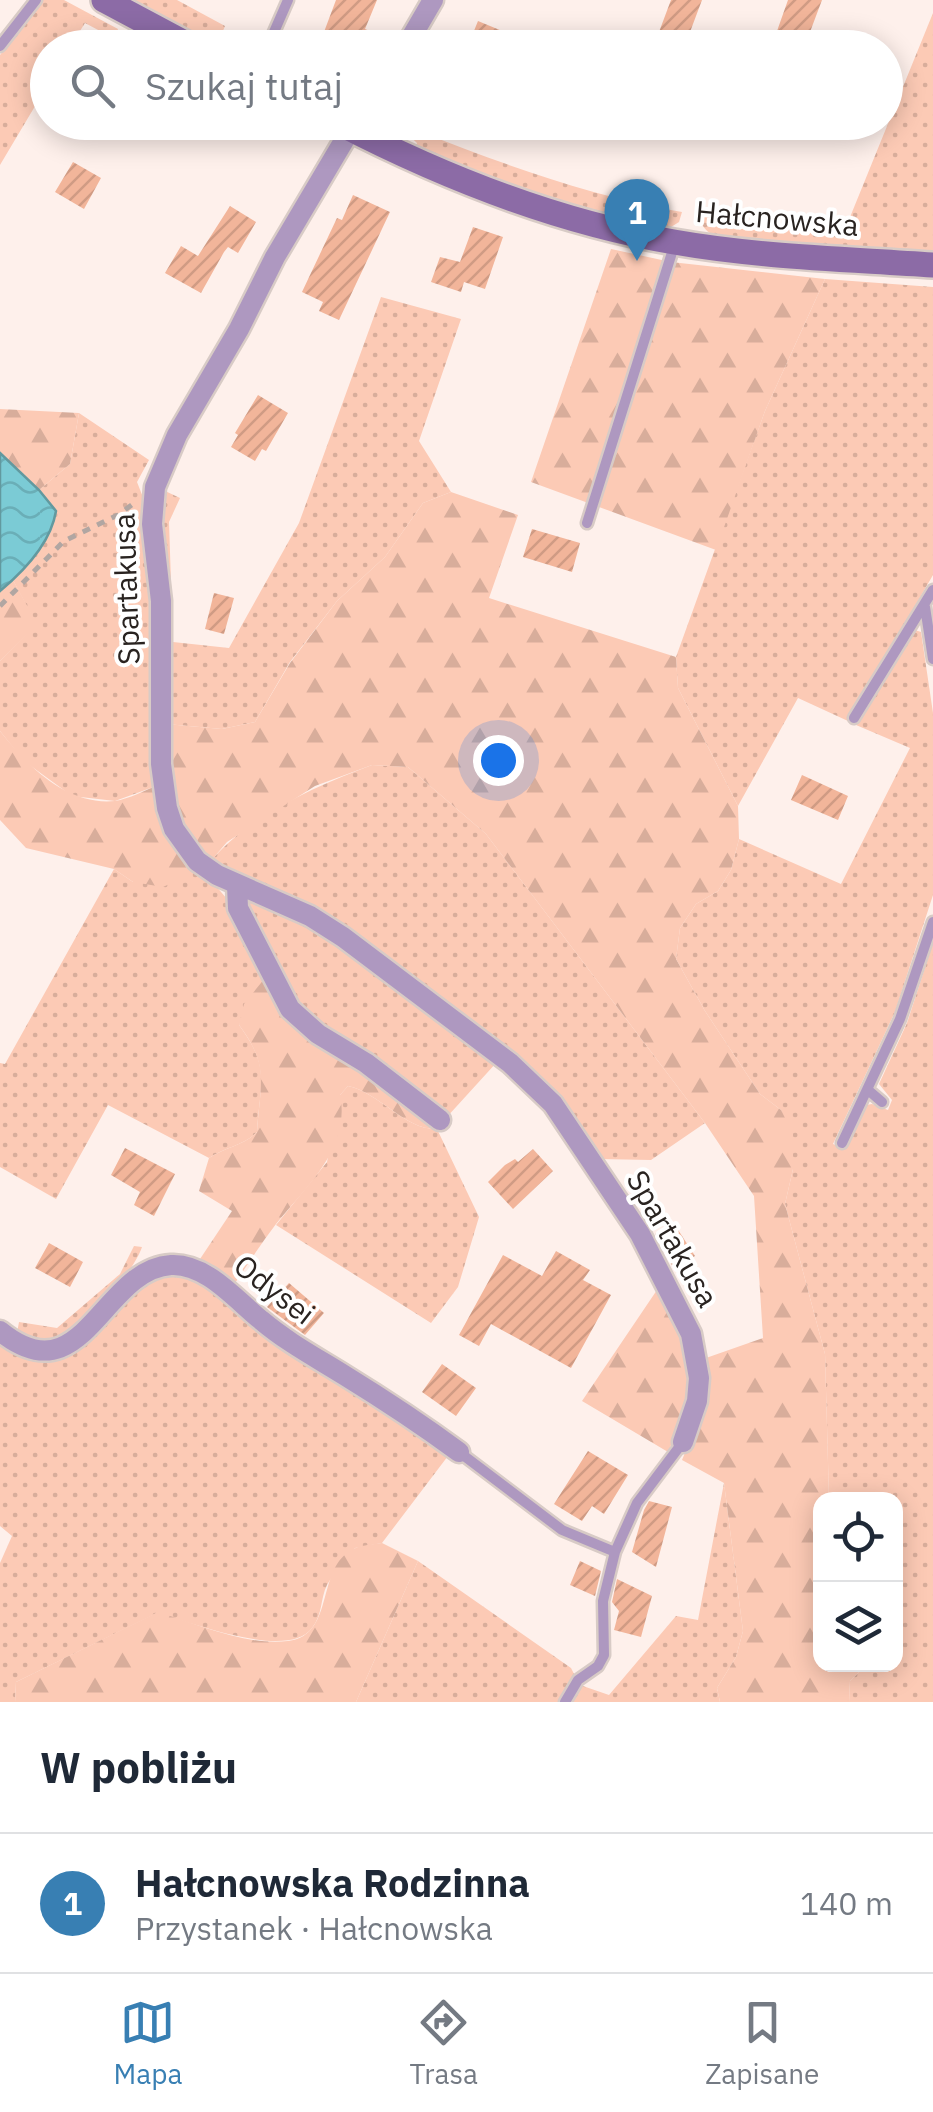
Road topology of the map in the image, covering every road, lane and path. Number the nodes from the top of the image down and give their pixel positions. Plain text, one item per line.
1 (36, 0) edge
2 (104, 0) edge
3 (288, 0) edge
4 (433, 0) edge
5 (160, 30) edge
6 (274, 30) edge
7 (415, 30) edge
8 (0, 46) edge
9 (339, 140) edge
10 (375, 140) edge
11 (675, 243) junction
12 (933, 265) edge
13 (155, 487) junction
14 (587, 523) dead end
15 (933, 590) edge
16 (0, 606) edge
17 (925, 606) junction
18 (933, 659) edge
19 (854, 718) dead end
20 (237, 884) junction
21 (933, 922) edge
22 (868, 1090) junction
23 (882, 1102) dead end
24 (440, 1120) dead end
25 (842, 1143) dead end
26 (0, 1331) edge
27 (683, 1442) joint
28 (459, 1452) joint
29 (615, 1552) junction
30 (565, 1702) edge

1 - 8 lane
2 - 5 street
3 - 6 lane
4 - 7 street
9 - 13 street, Spartakusa
10 - 11 street, Hałcnowska
11 - 12 street, Hałcnowska
11 - 14 lane
13 - 16 path
13 - 20 street, Spartakusa
15 - 17 lane
17 - 18 lane
17 - 19 lane
20 - 24 street
20 - 27 street, Spartakusa
21 - 22 lane
22 - 23 lane
22 - 25 lane
26 - 28 street, Odysei
27 - 29 lane
28 - 29 lane
29 - 30 lane

